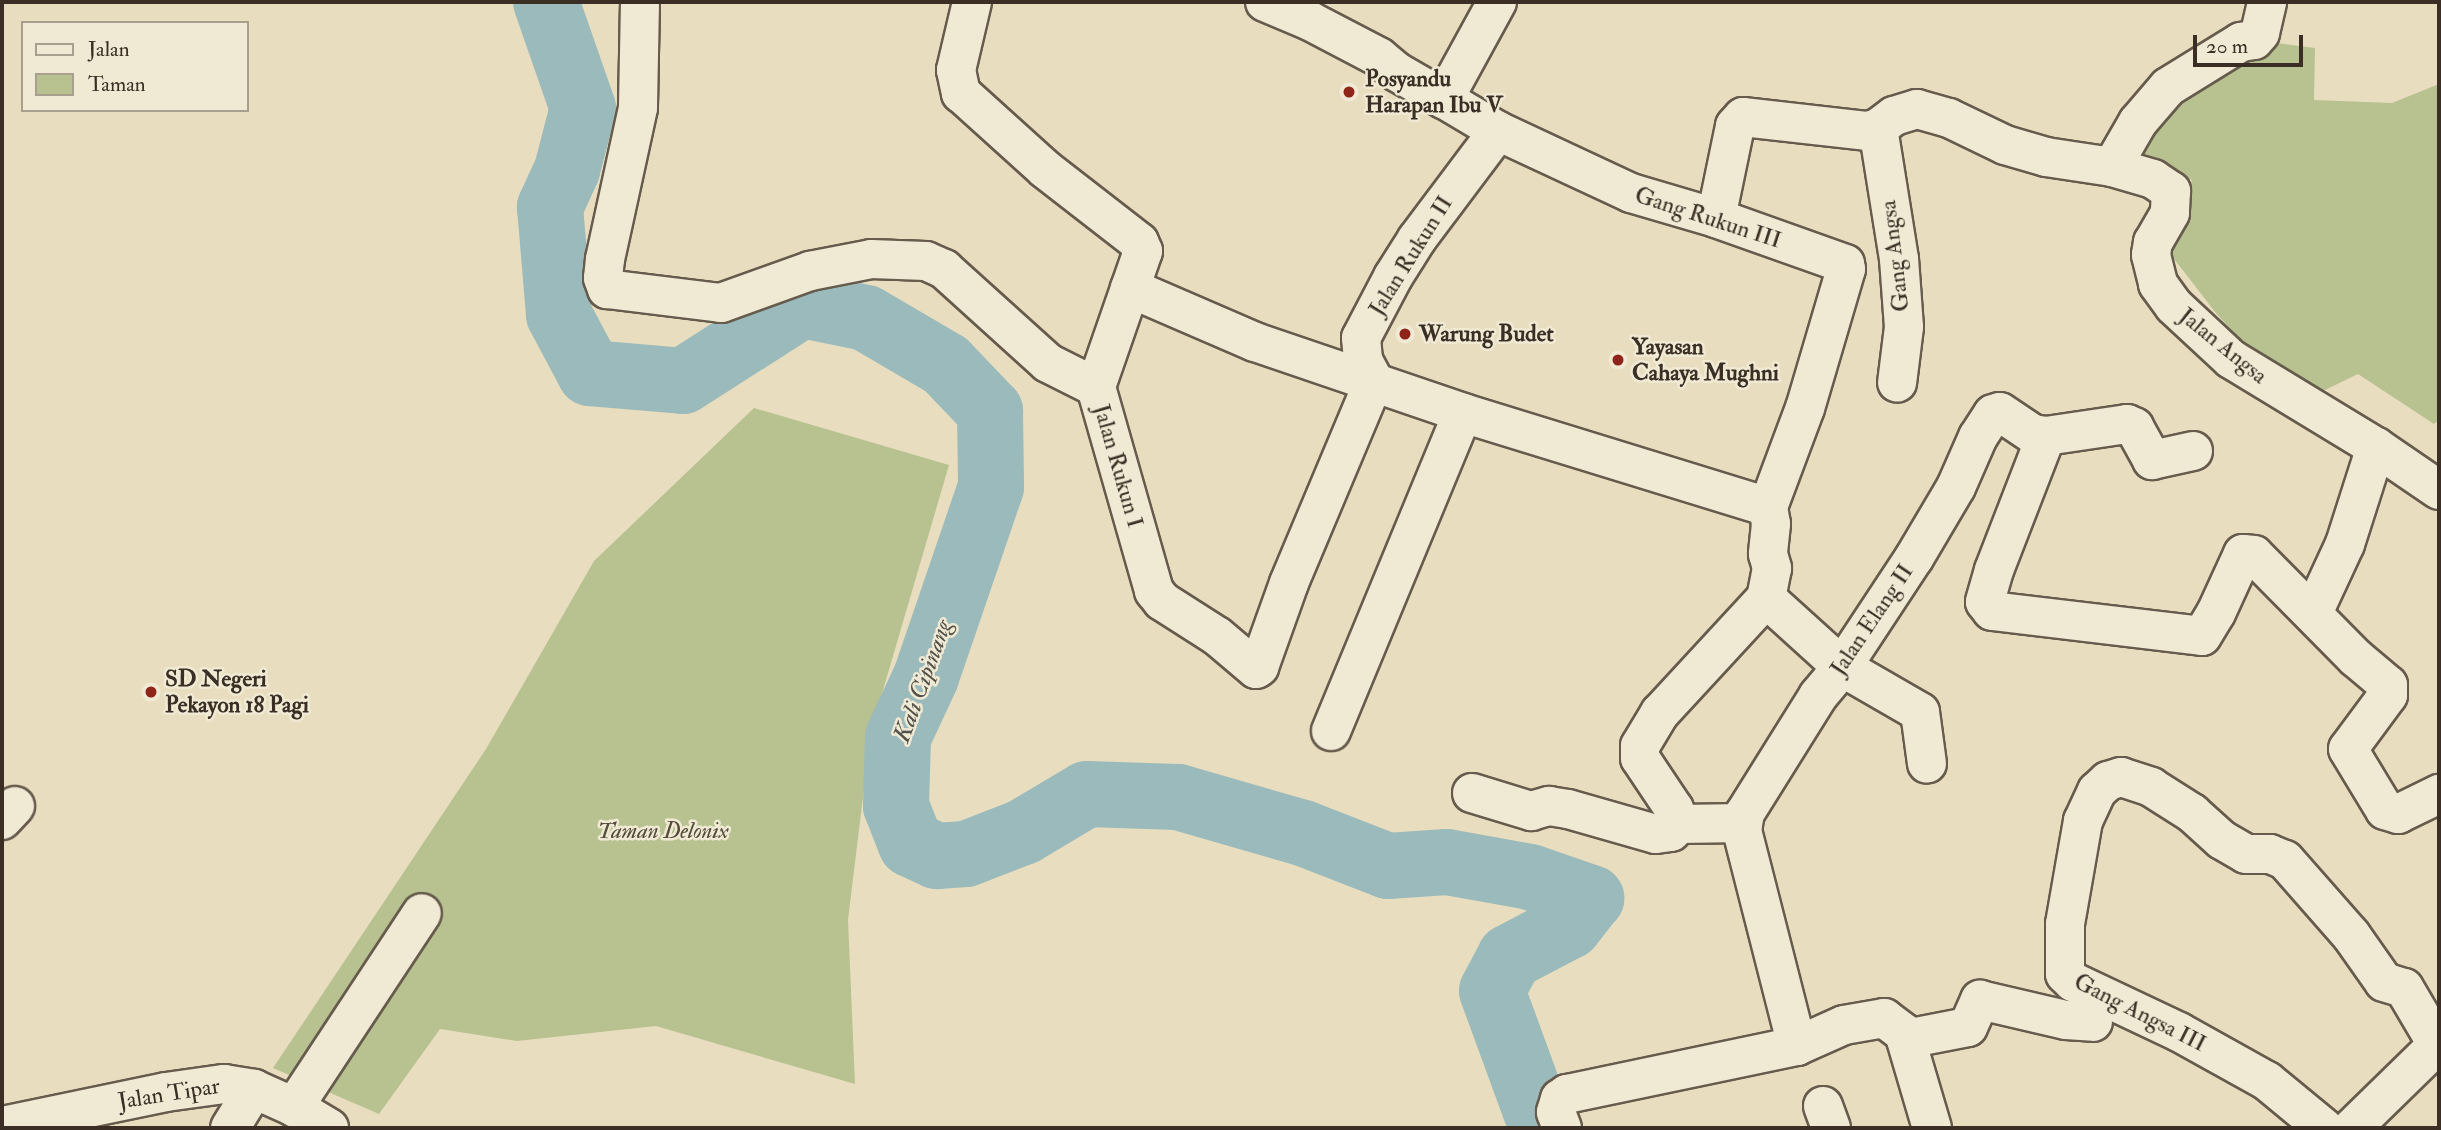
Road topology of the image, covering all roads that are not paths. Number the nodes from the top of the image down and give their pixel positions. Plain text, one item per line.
1 (640, 2) edge
2 (972, 2) edge
3 (1265, 2) edge
4 (1497, 2) edge
5 (2267, 2) edge
6 (1444, 99) junction
7 (1873, 130) junction
8 (1498, 131) junction
9 (2112, 167) junction
10 (1716, 218) junction
11 (1130, 288) junction
12 (1374, 381) junction
13 (1897, 383) dead end
14 (1096, 387) junction
15 (1462, 413) junction
16 (2046, 436) junction
17 (2376, 447) junction
18 (2193, 451) dead end
19 (2431, 474) edge
20 (1768, 507) junction
21 (1766, 598) junction
22 (2313, 613) junction
23 (1842, 667) junction
24 (1331, 731) dead end
25 (1927, 764) dead end
26 (1472, 793) dead end
27 (2439, 793) edge
28 (1743, 823) junction
29 (1679, 824) junction
30 (422, 913) dead end
31 (2093, 1022) dead end
32 (1895, 1028) junction
33 (2438, 1043) edge
34 (1797, 1046) junction
35 (254, 1089) junction
36 (294, 1107) junction
37 (2, 1126) edge
38 (230, 1128) edge
39 (329, 1128) edge
40 (1562, 1128) edge
41 (1932, 1128) edge
42 (2324, 1128) edge
43 (2352, 1128) edge

1 - 14 street
2 - 11 street, Jalan Rukun I
3 - 6 street, Gang Rukun III
4 - 6 street
5 - 9 street
6 - 8 street, Gang Rukun III
7 - 9 street, Jalan Angsa
7 - 10 street
7 - 13 street, Gang Angsa
8 - 10 street, Gang Rukun III
8 - 12 street, Jalan Rukun II
9 - 17 street, Jalan Angsa
10 - 20 street, Gang Rukun III
11 - 12 street
11 - 14 street, Jalan Rukun I
12 - 14 street, Jalan Rukun I
12 - 15 street
15 - 20 street
15 - 24 street
16 - 18 street
16 - 22 street
16 - 23 street, Jalan Elang II
17 - 19 street, Jalan Angsa
17 - 22 street
20 - 21 street
21 - 23 street
21 - 29 street
22 - 27 street
23 - 25 street
23 - 28 street, Jalan Elang II
26 - 29 street
28 - 29 street
28 - 34 street
30 - 36 street
31 - 32 street
32 - 34 street
32 - 41 street
33 - 42 street, Gang Angsa III
33 - 43 street
34 - 40 street
35 - 36 street, Jalan Tipar
35 - 37 street, Jalan Tipar
35 - 38 street
36 - 39 street, Jalan Tipar

